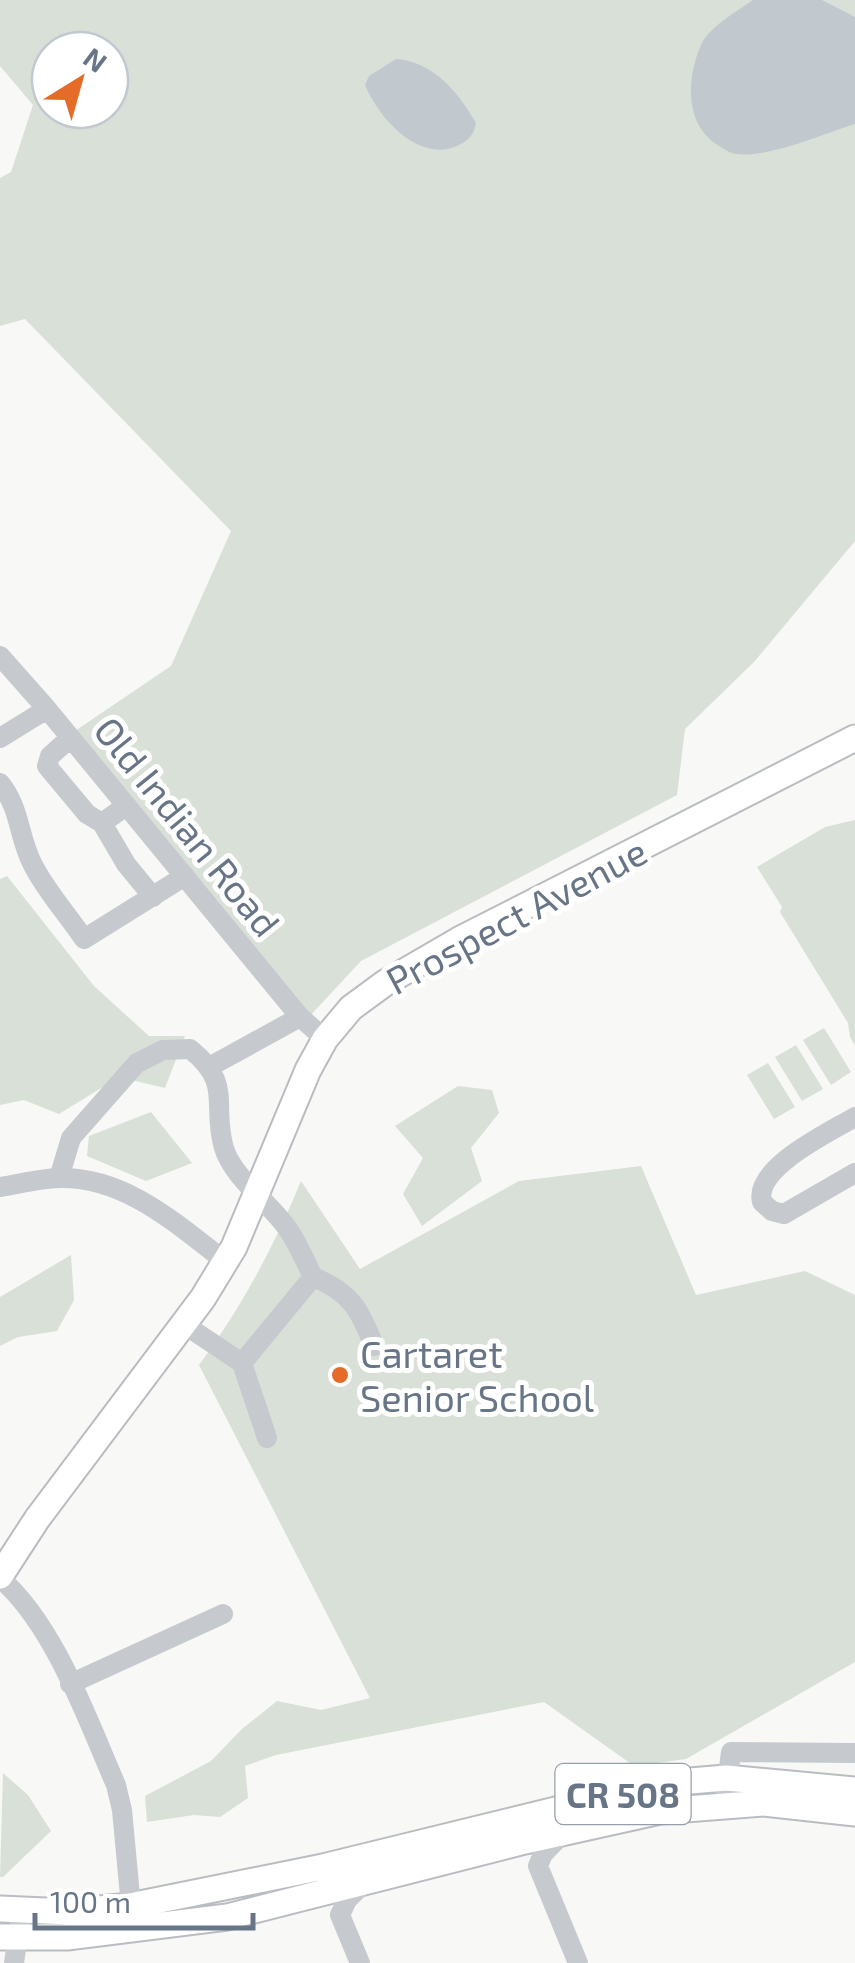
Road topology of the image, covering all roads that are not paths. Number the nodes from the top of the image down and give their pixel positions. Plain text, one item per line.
1 (0, 656) edge
2 (47, 709) junction
3 (0, 738) edge
4 (70, 738) junction
5 (855, 738) edge
6 (0, 784) edge
7 (126, 806) junction
8 (102, 823) junction
9 (184, 876) junction
10 (153, 898) junction
11 (300, 1017) junction
12 (325, 1039) junction
13 (211, 1066) junction
14 (855, 1117) edge
15 (855, 1172) edge
16 (60, 1178) junction
17 (0, 1187) edge
18 (256, 1196) junction
19 (226, 1261) junction
20 (313, 1277) junction
21 (185, 1325) junction
22 (374, 1346) dead end
23 (242, 1364) junction
24 (267, 1438) dead end
25 (0, 1577) edge
26 (223, 1614) dead end
27 (70, 1684) junction
28 (855, 1754) edge
29 (726, 1778) junction
30 (855, 1790) edge
31 (727, 1804) junction
32 (855, 1813) edge
33 (523, 1830) junction
34 (564, 1832) junction
35 (326, 1878) junction
36 (367, 1880) junction
37 (10, 1909) edge
38 (132, 1918) junction
39 (11, 1946) edge
40 (360, 1963) edge
41 (578, 1963) edge

1 - 2 street, Old Indian Road
2 - 3 street
2 - 4 street, Old Indian Road
4 - 7 street, Old Indian Road
4 - 8 street
5 - 12 main road, Prospect Avenue
6 - 10 street
7 - 8 street
7 - 9 street, Old Indian Road
8 - 10 street
9 - 10 street
9 - 11 street, Old Indian Road
11 - 12 street, Old Indian Road
11 - 13 street
12 - 18 main road, Prospect Avenue
13 - 16 street
13 - 18 street
14 - 15 street
16 - 17 street
16 - 19 street
18 - 19 main road, Prospect Avenue
18 - 20 street
19 - 21 main road, Prospect Avenue
20 - 22 street
20 - 23 street
21 - 23 street
21 - 25 main road, Prospect Avenue
23 - 24 street
25 - 27 street
26 - 27 street
27 - 38 street
28 - 29 street
29 - 30 main road, CR 508
29 - 31 street
29 - 33 main road, CR 508
31 - 32 main road, CR 508
31 - 34 main road, CR 508
33 - 34 main road, CR 508
33 - 35 main road, CR 508
33 - 36 main road, CR 508
34 - 41 street
35 - 36 main road, CR 508
35 - 38 main road, CR 508
36 - 40 street
37 - 38 main road, CR 508
37 - 39 street
38 - 39 main road, CR 508

